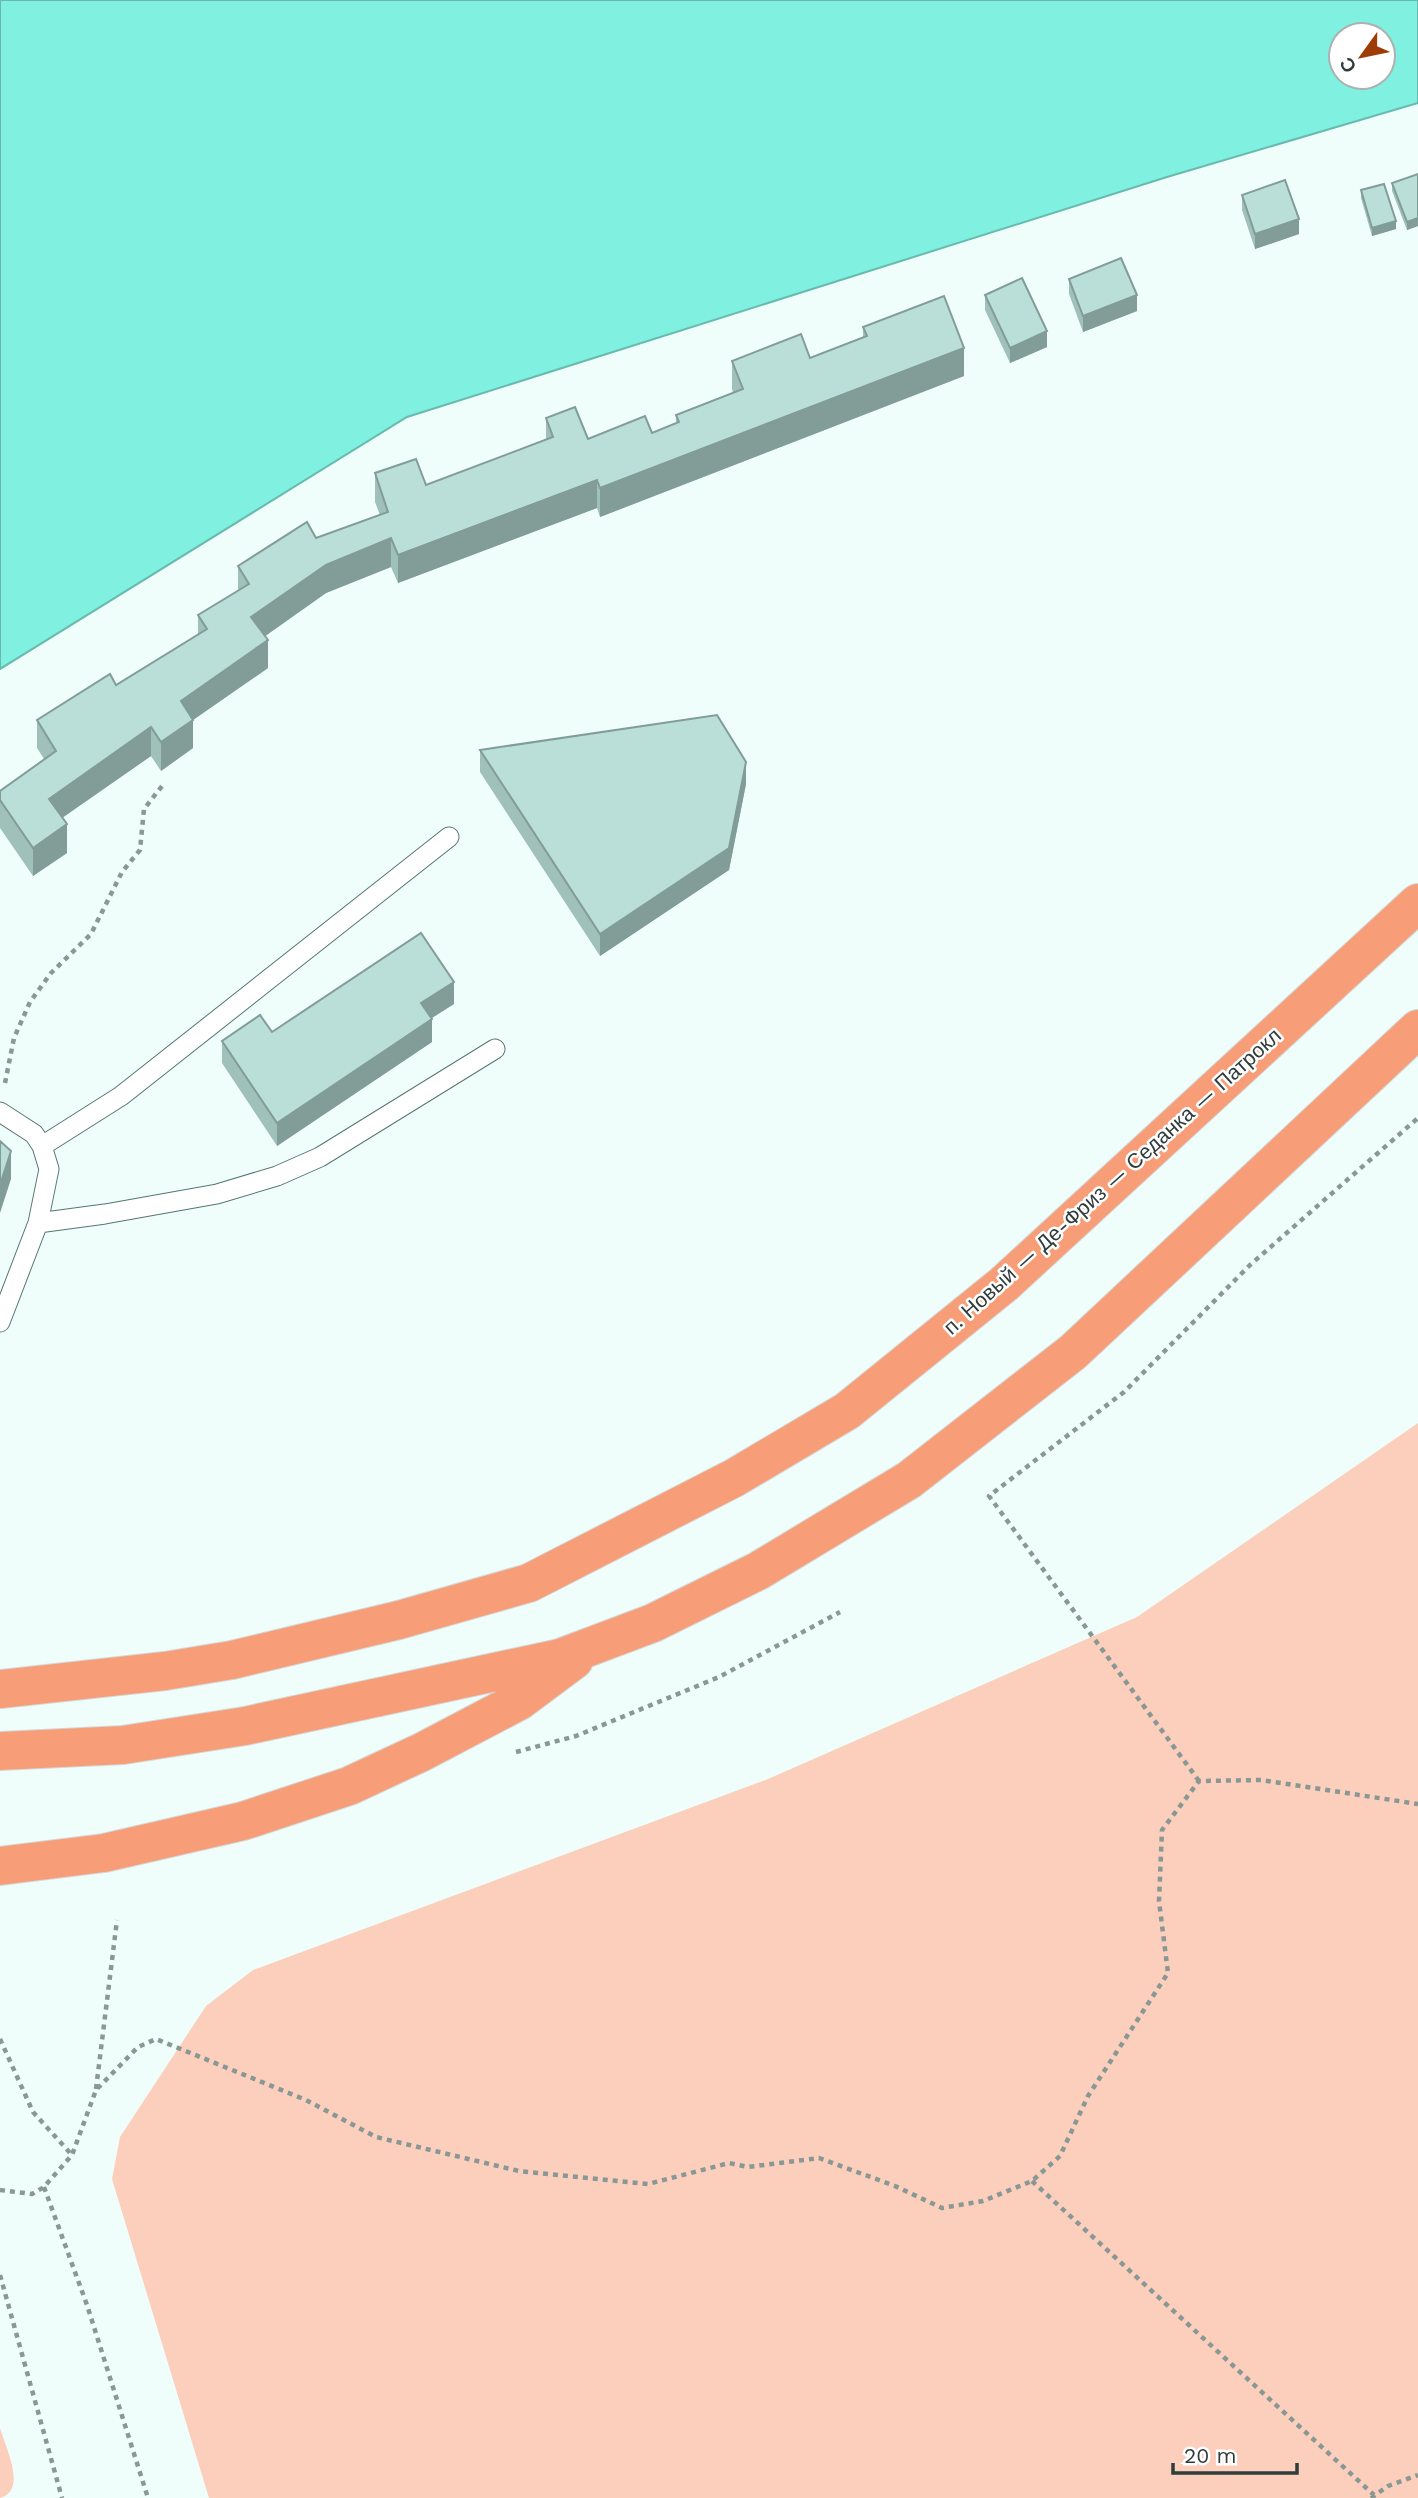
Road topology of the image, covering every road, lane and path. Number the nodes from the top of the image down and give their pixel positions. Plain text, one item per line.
1 (162, 786) dead end
2 (449, 837) dead end
3 (1418, 903) edge
4 (1418, 1029) edge
5 (495, 1049) dead end
6 (5, 1085) dead end
7 (0, 1112) edge
8 (1418, 1118) edge
9 (42, 1146) junction
10 (38, 1223) junction
11 (0, 1322) edge
12 (597, 1643) junction
13 (0, 1689) edge
14 (0, 1751) edge
15 (1199, 1781) junction
16 (1418, 1804) edge
17 (0, 1866) edge
18 (117, 1920) dead end
19 (0, 2039) edge
20 (96, 2090) junction
21 (72, 2155) junction
22 (1032, 2181) junction
23 (44, 2187) junction
24 (0, 2190) edge
25 (0, 2275) edge
26 (1418, 2475) edge
27 (1372, 2496) edge
28 (62, 2498) edge
29 (149, 2498) edge

1 - 6 path
2 - 9 lane
3 - 13 highway, п. Новый — Де-Фриз — Седанка — Патрокл
4 - 12 highway
5 - 10 lane
7 - 9 lane
8 - 15 path
9 - 10 lane
10 - 11 lane
12 - 14 highway
12 - 17 highway
15 - 16 path
15 - 22 path
18 - 20 path
19 - 21 path
20 - 21 path
20 - 22 path
21 - 23 path
22 - 27 path
23 - 24 path
23 - 29 path
25 - 28 path
26 - 27 path

